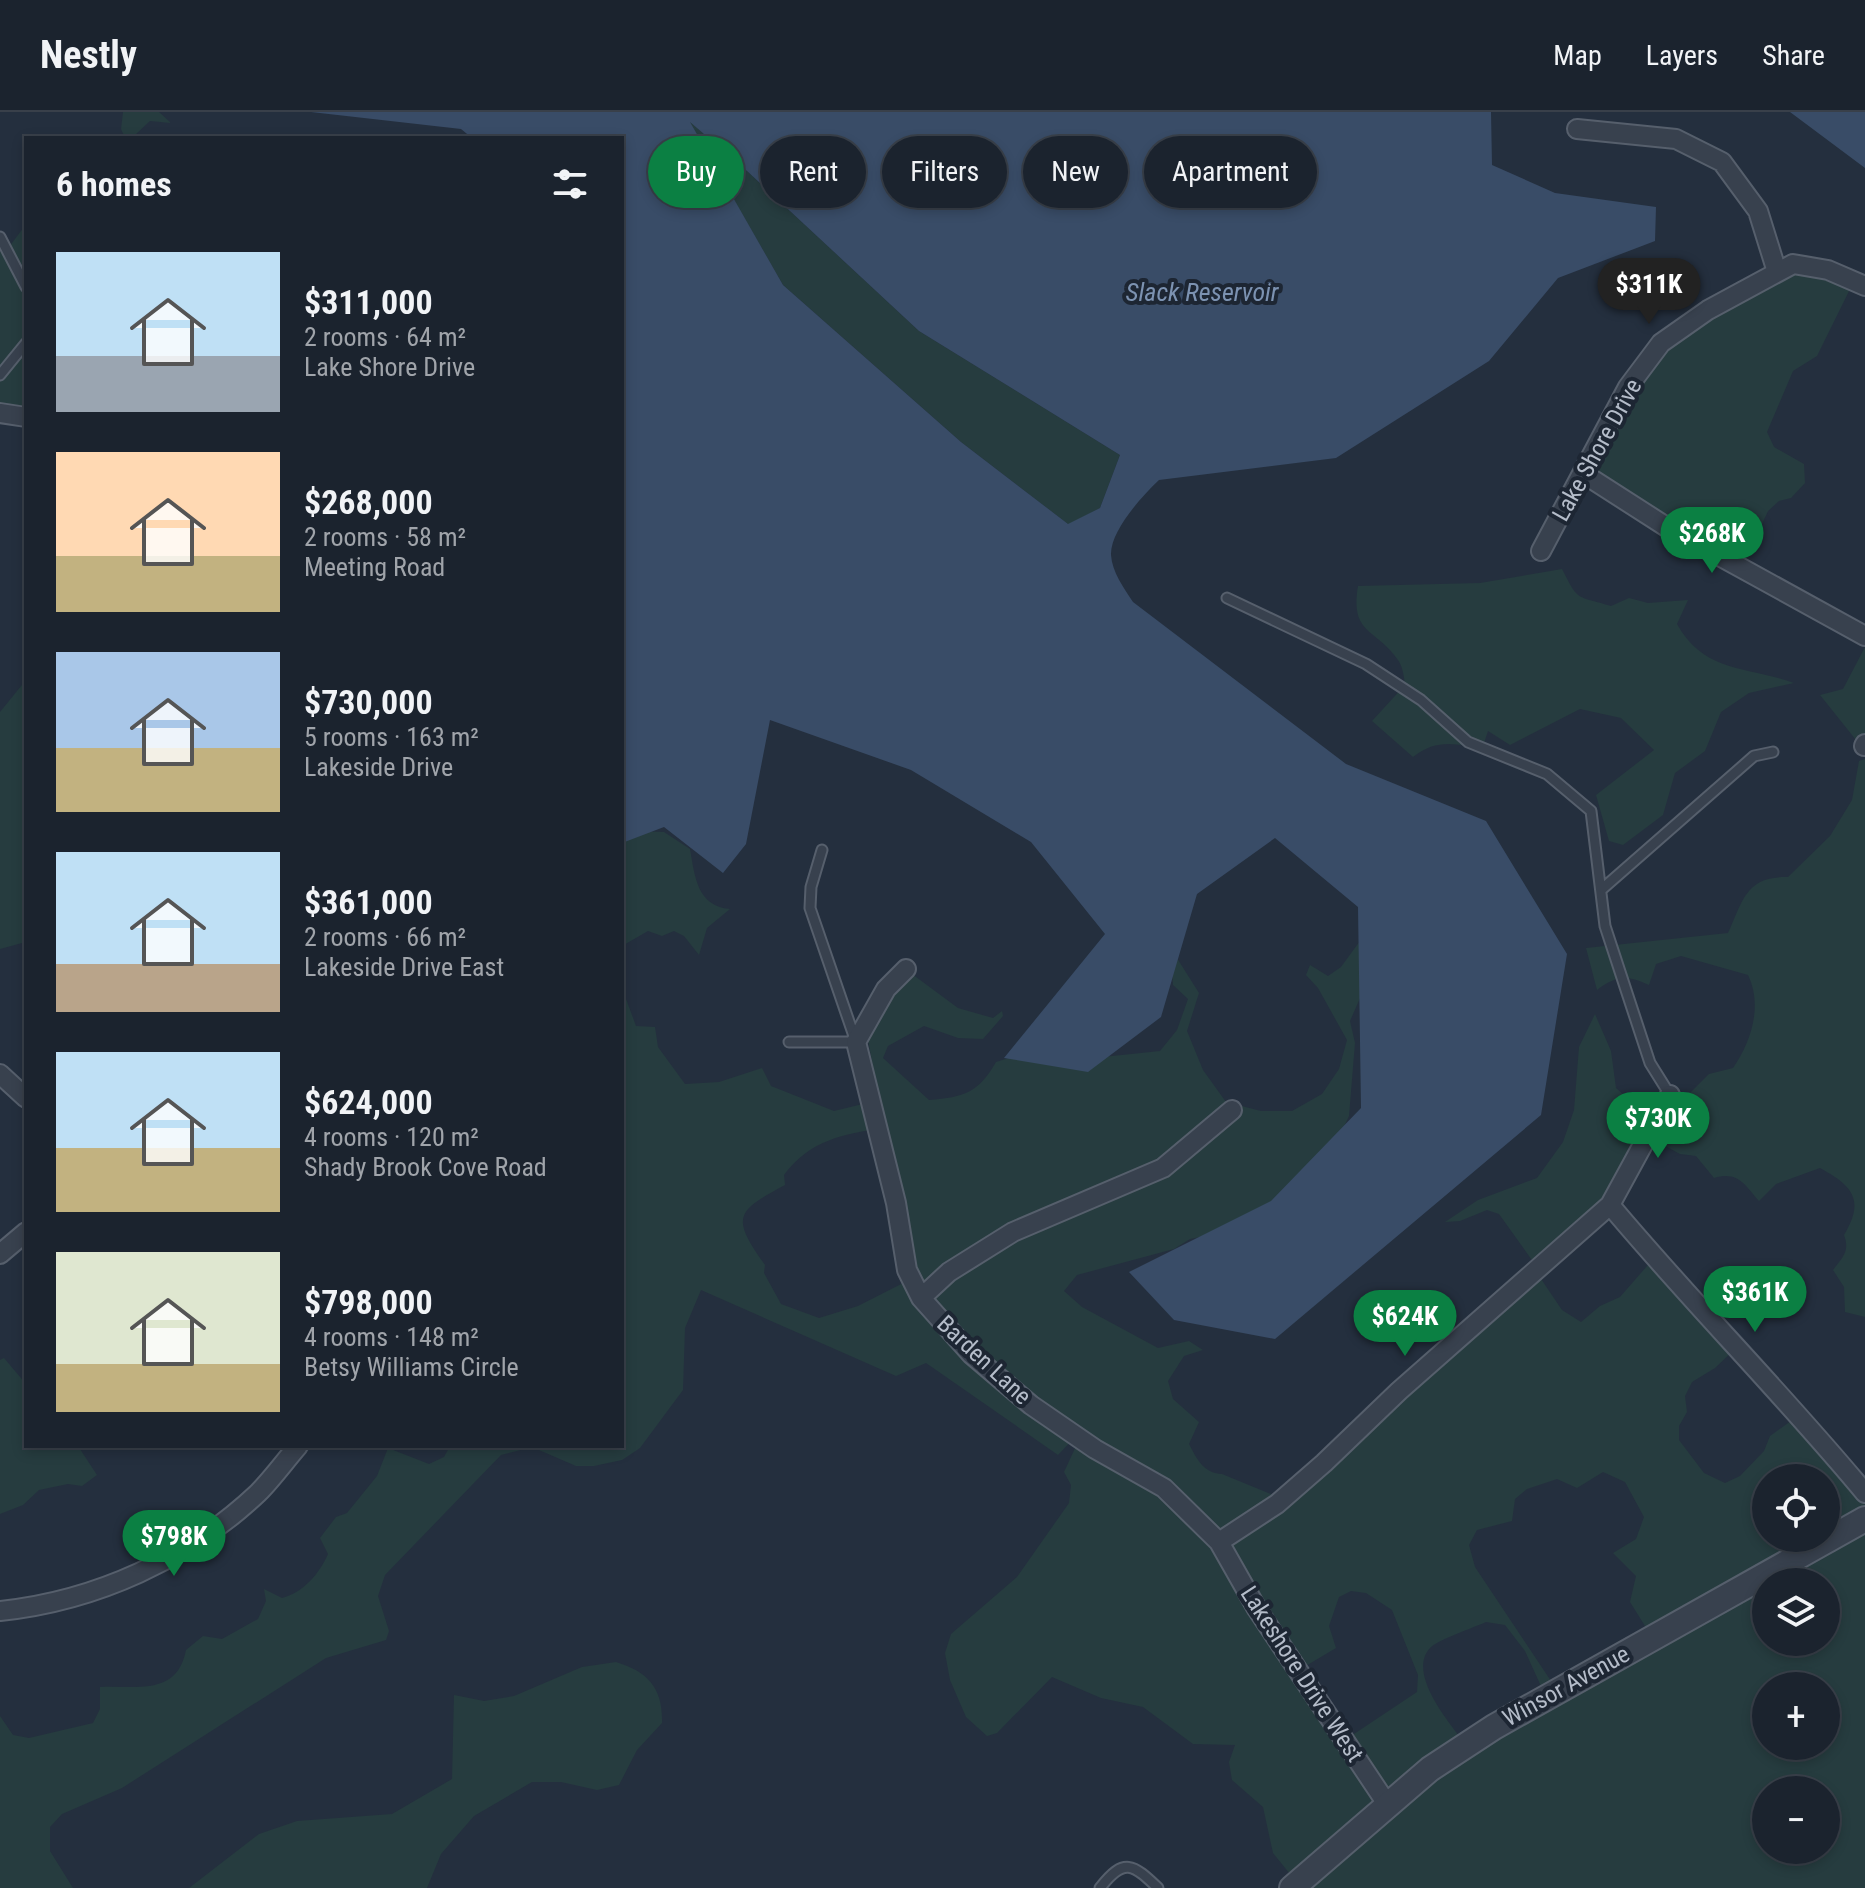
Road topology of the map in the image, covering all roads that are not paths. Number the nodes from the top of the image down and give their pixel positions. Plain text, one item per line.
1 (1577, 129) dead end
2 (0, 237) edge
3 (1777, 272) junction
4 (24, 283) edge
5 (1865, 286) edge
6 (24, 345) edge
7 (0, 375) edge
8 (0, 413) edge
9 (24, 417) edge
10 (1584, 474) junction
11 (1541, 551) dead end
12 (1227, 598) dead end
13 (1865, 636) edge
14 (1773, 752) dead end
15 (822, 850) dead end
16 (1601, 890) junction
17 (906, 969) dead end
18 (789, 1042) dead end
19 (856, 1042) junction
20 (0, 1074) edge
21 (1670, 1095) joint
22 (24, 1096) edge
23 (1232, 1110) dead end
24 (1610, 1205) junction
25 (24, 1234) edge
26 (0, 1254) edge
27 (921, 1298) junction
28 (296, 1448) edge
29 (1865, 1493) edge
30 (1865, 1519) edge
31 (1219, 1542) junction
32 (0, 1611) edge
33 (1387, 1804) junction
34 (1100, 1888) edge
35 (1158, 1888) edge
36 (1292, 1888) edge

1 - 3 street
2 - 4 lane
3 - 5 street, Lake Shore Drive
3 - 10 street, Lake Shore Drive
6 - 7 lane
8 - 9 street
10 - 11 street, Lake Shore Drive
10 - 13 street
12 - 16 lane
14 - 16 lane
15 - 19 lane
16 - 21 lane
17 - 19 street
18 - 19 lane
19 - 27 street, Barden Lane
20 - 22 street
21 - 24 street
23 - 27 street
24 - 29 street
24 - 31 street
25 - 26 street
27 - 31 street, Barden Lane
28 - 32 street
30 - 33 street, Winsor Avenue
31 - 33 street, Lakeshore Drive West
33 - 36 street, Winsor Avenue
34 - 35 lane

